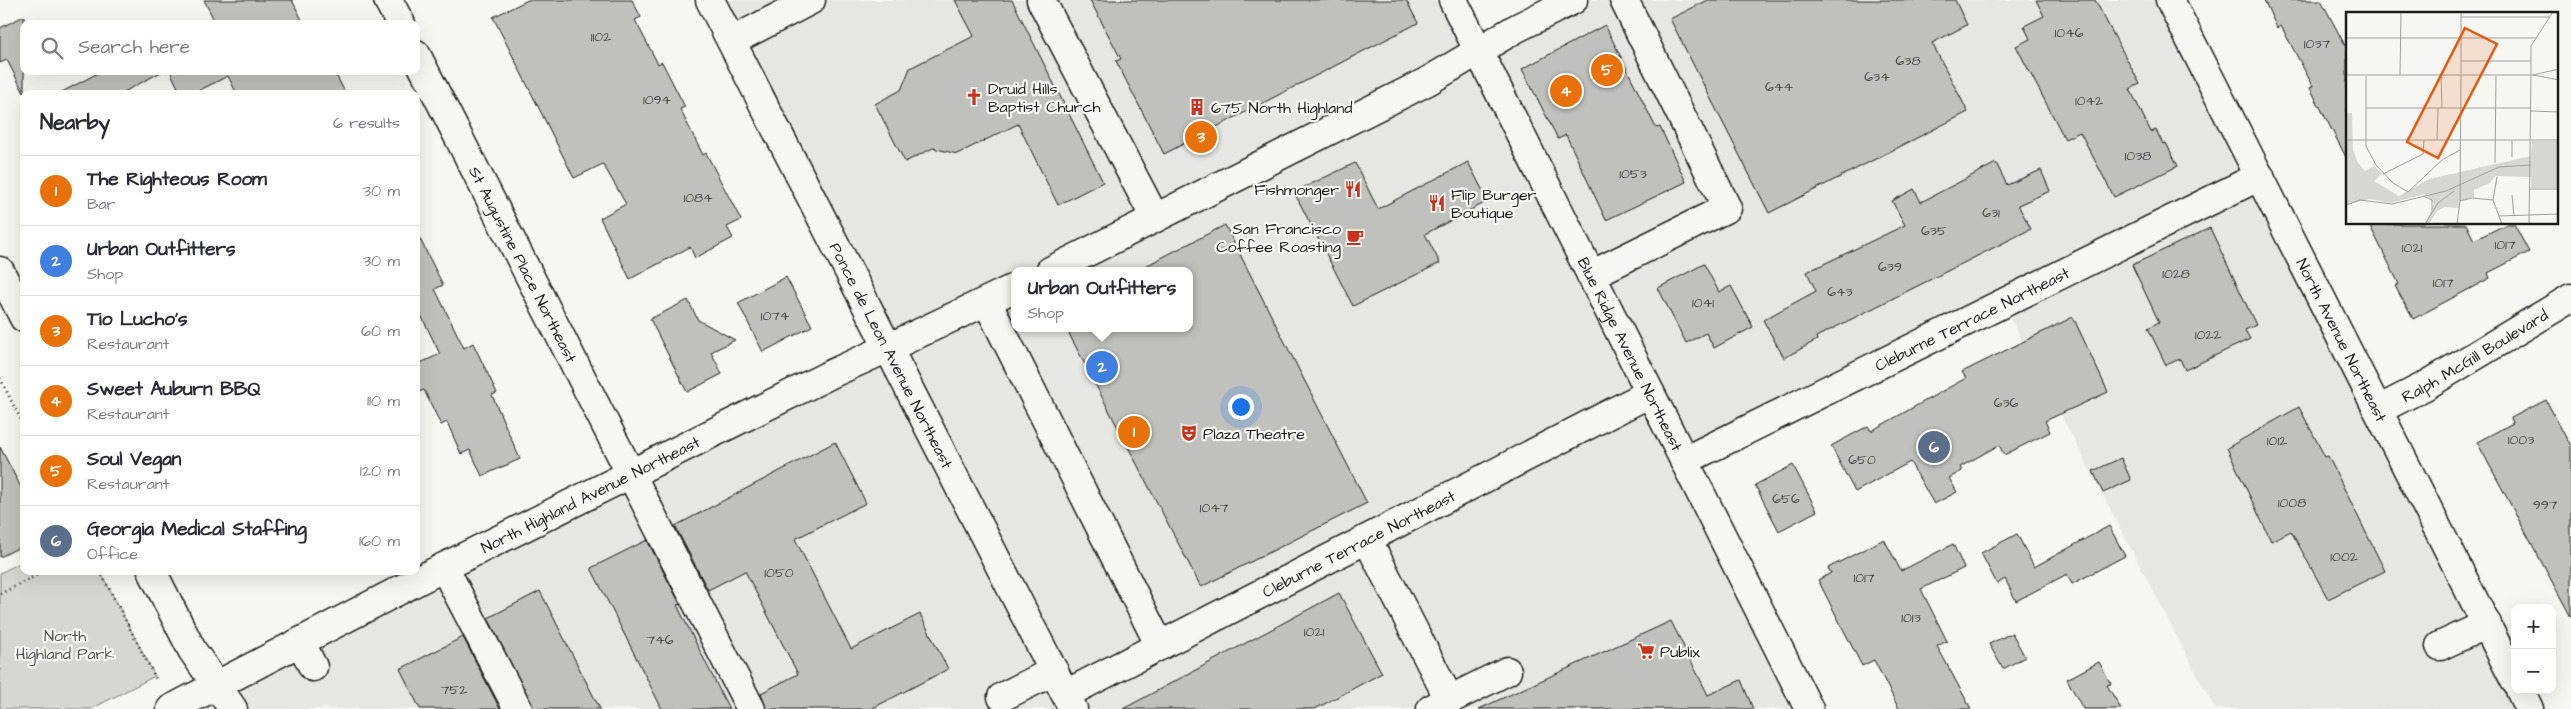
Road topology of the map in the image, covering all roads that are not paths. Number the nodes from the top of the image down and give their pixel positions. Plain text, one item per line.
1 (388, 0) edge
2 (710, 0) edge
3 (811, 0) edge
4 (1041, 0) edge
5 (1453, 0) edge
6 (1573, 0) edge
7 (1624, 0) edge
8 (2170, 0) edge
9 (399, 20) edge
10 (732, 41) junction
11 (1479, 50) junction
12 (420, 62) edge
13 (2260, 176) junction
14 (1155, 218) junction
15 (1058, 267) edge
16 (0, 271) edge
17 (1591, 276) junction
18 (1011, 290) edge
19 (2571, 298) edge
20 (987, 302) junction
21 (20, 310) edge
22 (888, 348) junction
23 (1650, 393) junction
24 (2378, 410) junction
25 (1684, 461) junction
26 (633, 474) junction
27 (1367, 539) junction
28 (444, 567) junction
29 (154, 575) edge
30 (2487, 624) junction
31 (302, 643) junction
32 (1160, 646) junction
33 (2440, 646) dead end
34 (313, 667) dead end
35 (1507, 671) dead end
36 (2511, 673) edge
37 (217, 686) junction
38 (1064, 691) edge
39 (2522, 694) edge
40 (1002, 698) dead end
41 (1440, 704) edge
42 (171, 709) edge
43 (233, 709) edge
44 (518, 709) edge
45 (751, 709) edge
46 (1809, 709) edge
47 (2529, 709) edge

1 - 9 main road
2 - 10 main road, Ponce de Leon Avenue Northeast
3 - 10 main road
4 - 14 main road
5 - 11 main road, Blue Ridge Avenue Northeast
6 - 11 main road
7 - 17 main road
8 - 13 main road, North Avenue Northeast
10 - 22 main road, Ponce de Leon Avenue Northeast
11 - 14 main road
11 - 17 main road, Blue Ridge Avenue Northeast
12 - 26 main road, St Augustine Place Northeast
13 - 24 main road, North Avenue Northeast
13 - 25 main road, Cleburne Terrace Northeast
14 - 15 main road
16 - 21 main road
17 - 23 main road, Blue Ridge Avenue Northeast
18 - 20 main road, North Highland Avenue Northeast
19 - 24 main road, Ralph McGill Boulevard
20 - 22 main road, North Highland Avenue Northeast
20 - 32 main road
22 - 26 main road, North Highland Avenue Northeast
22 - 38 main road, Ponce de Leon Avenue Northeast
23 - 25 main road, Blue Ridge Avenue Northeast
23 - 27 main road, Cleburne Terrace Northeast
24 - 30 main road, North Avenue Northeast
25 - 46 main road, Blue Ridge Avenue Northeast
26 - 28 main road, North Highland Avenue Northeast
26 - 45 main road, St Augustine Place Northeast
27 - 32 main road, Cleburne Terrace Northeast
27 - 41 main road
28 - 31 main road, North Highland Avenue Northeast
28 - 44 main road
29 - 37 main road
30 - 33 main road
30 - 36 main road, North Avenue Northeast
31 - 34 main road
31 - 37 main road, North Highland Avenue Northeast
32 - 38 main road, Cleburne Terrace Northeast
35 - 41 main road
37 - 42 main road, North Highland Avenue Northeast
37 - 43 main road
38 - 40 main road, Cleburne Terrace Northeast
39 - 47 main road

